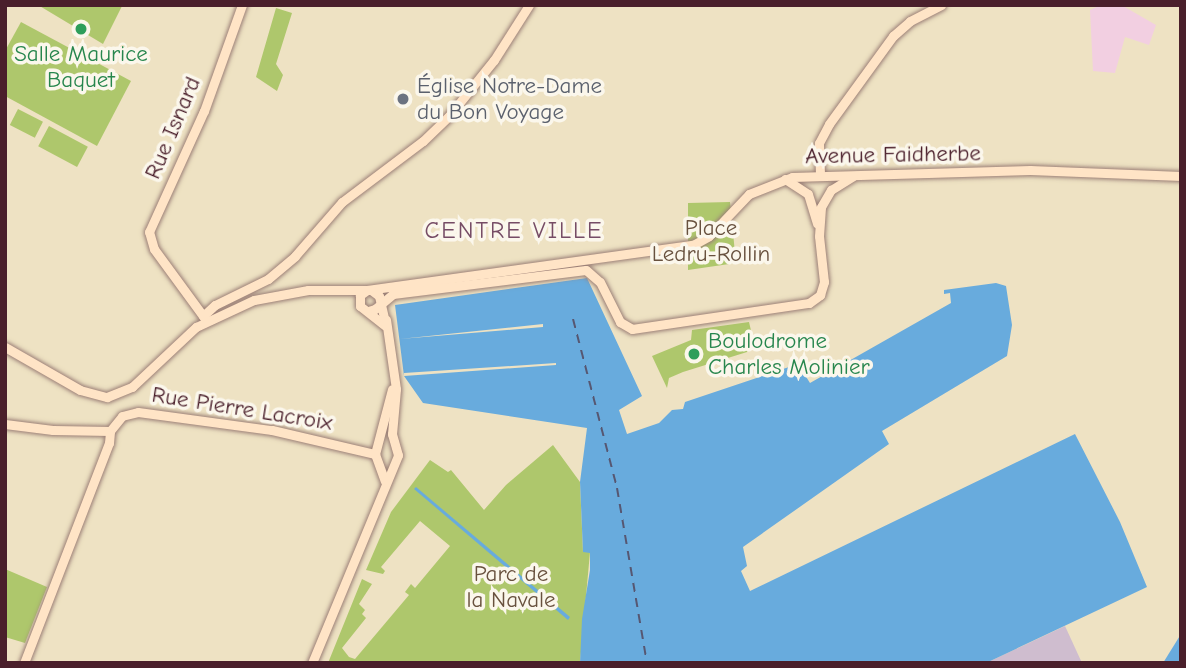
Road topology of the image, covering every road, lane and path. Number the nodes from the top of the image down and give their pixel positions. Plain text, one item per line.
1 (242, 5) edge
2 (528, 5) edge
3 (941, 5) edge
4 (820, 174) junction
5 (858, 175) junction
6 (1181, 176) edge
7 (783, 178) junction
8 (839, 183) junction
9 (819, 236) junction
10 (367, 290) junction
11 (383, 301) junction
12 (368, 311) junction
13 (205, 318) junction
14 (386, 326) junction
15 (5, 347) edge
16 (393, 381) junction
17 (5, 424) edge
18 (110, 430) junction
19 (379, 444) junction
20 (395, 445) junction
21 (378, 458) junction
22 (394, 461) junction
23 (385, 484) junction
24 (24, 663) edge
25 (312, 663) edge

1 - 13 main road, Rue Isnard
2 - 13 main road
3 - 4 main road
4 - 5 main road, Avenue Faidherbe
4 - 7 main road, Avenue Faidherbe
4 - 8 main road
5 - 6 main road, Avenue Faidherbe
5 - 8 main road
7 - 9 main road
7 - 10 main road, Avenue Faidherbe
8 - 9 main road
9 - 11 main road
10 - 11 main road
10 - 12 main road
10 - 13 main road, Avenue Faidherbe
11 - 12 main road
11 - 14 main road
12 - 14 main road
13 - 15 main road
14 - 16 main road
16 - 19 main road
16 - 20 main road
17 - 18 main road
18 - 21 main road, Rue Pierre Lacroix
18 - 24 main road
19 - 20 main road
19 - 21 main road
20 - 22 main road
21 - 22 main road
21 - 23 main road
22 - 23 main road
23 - 25 main road

